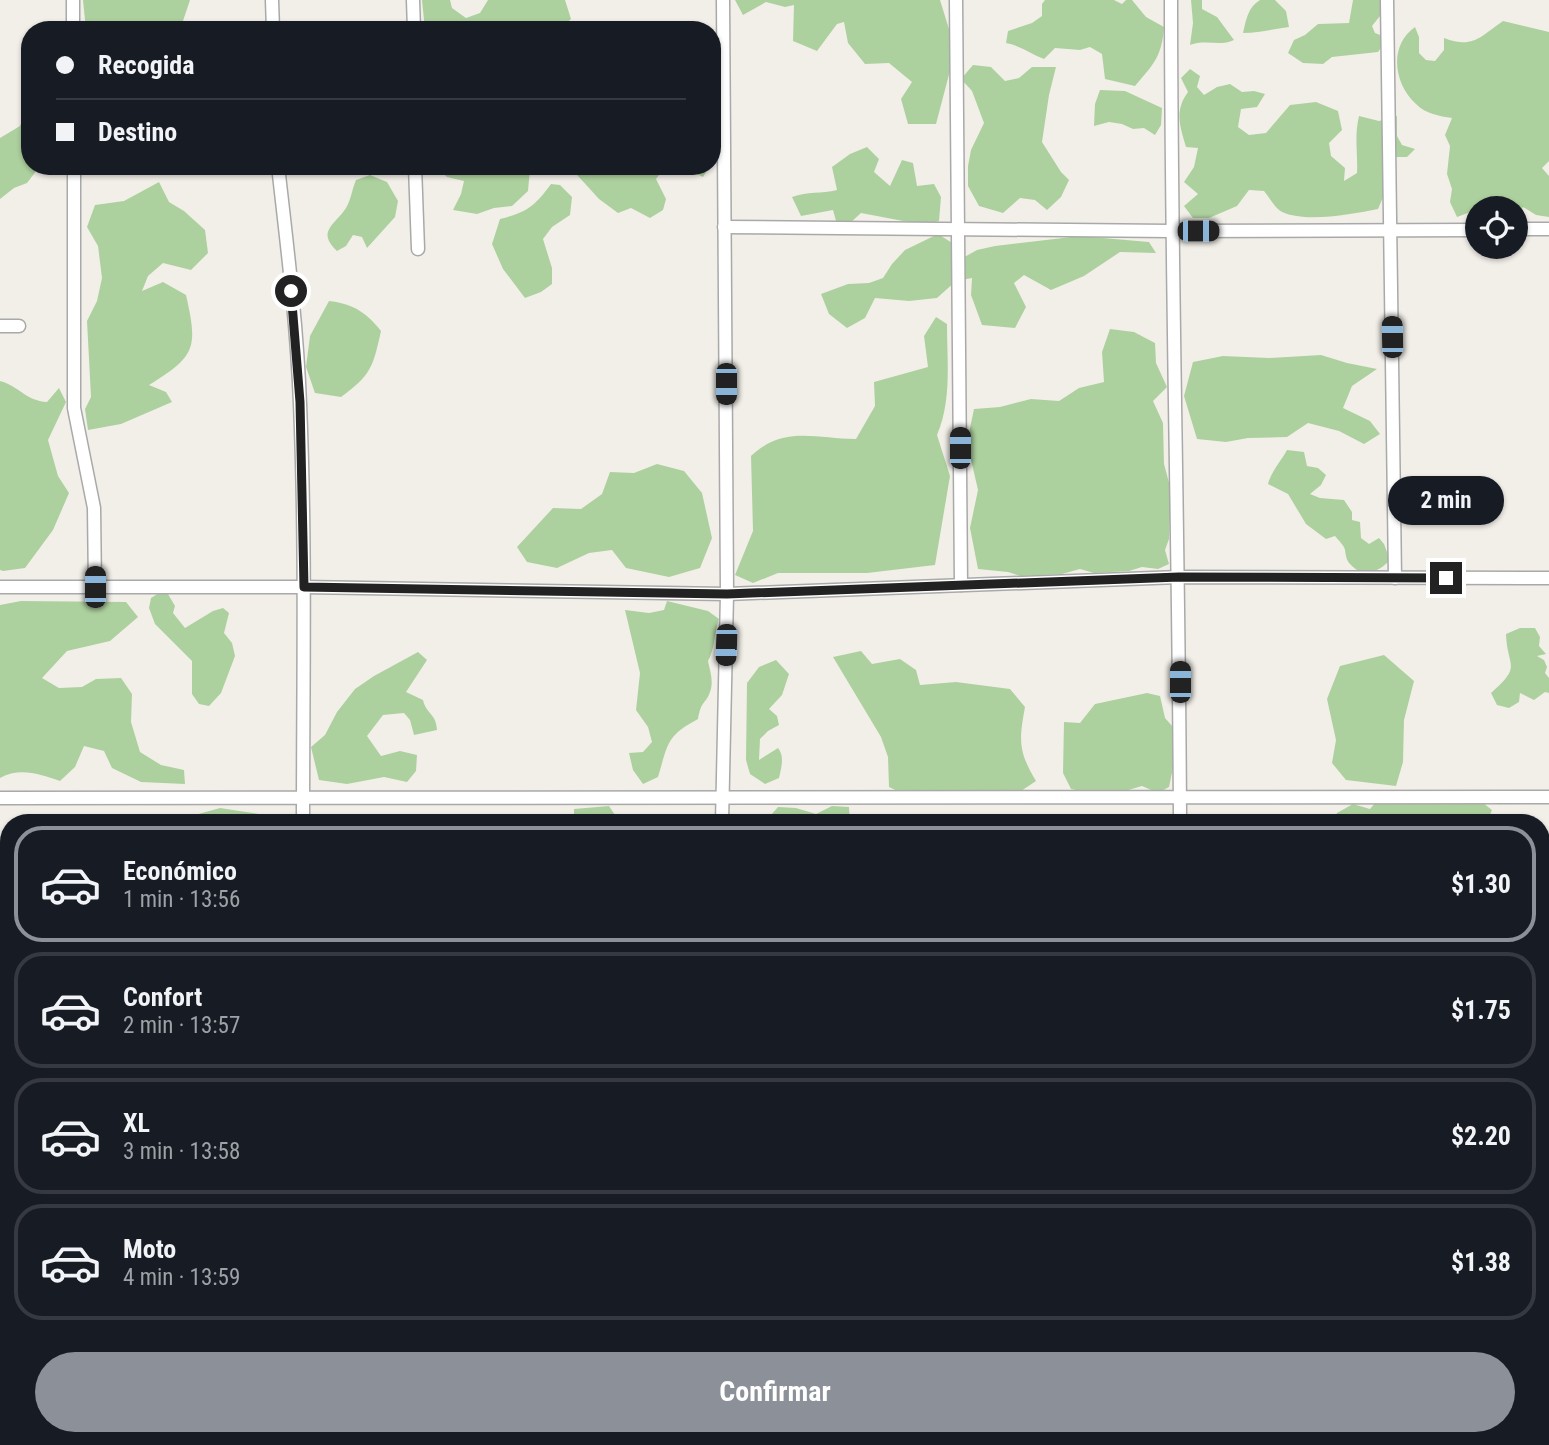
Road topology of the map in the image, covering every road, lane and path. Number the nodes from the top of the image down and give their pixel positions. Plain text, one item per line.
1 (73, 0) edge
2 (272, 0) edge
3 (413, 0) edge
4 (723, 0) edge
5 (956, 0) edge
6 (1171, 0) edge
7 (1387, 0) edge
8 (73, 21) edge
9 (273, 21) edge
10 (414, 21) edge
11 (74, 175) edge
12 (279, 175) edge
13 (415, 175) edge
14 (724, 227) junction
15 (958, 229) junction
16 (1528, 229) edge
17 (1549, 229) edge
18 (1390, 230) junction
19 (1465, 230) edge
20 (1171, 231) junction
21 (418, 249) dead end
22 (0, 326) edge
23 (19, 326) dead end
24 (1179, 577) junction
25 (1395, 578) junction
26 (1549, 578) edge
27 (961, 585) junction
28 (0, 587) edge
29 (95, 587) junction
30 (304, 587) junction
31 (727, 594) junction
32 (722, 796) junction
33 (303, 797) junction
34 (1180, 797) junction
35 (1549, 797) edge
36 (0, 798) edge
37 (303, 814) edge
38 (722, 814) edge
39 (1181, 814) edge

1 - 8 street
2 - 9 street
3 - 10 street
4 - 14 street
5 - 15 street
6 - 20 street
7 - 18 street
11 - 29 street
12 - 30 street
13 - 21 street
14 - 15 street
14 - 31 street
15 - 20 street
15 - 27 street
16 - 17 street
18 - 19 street
18 - 20 street
18 - 25 street
20 - 24 street
22 - 23 street
24 - 25 street
24 - 27 street
24 - 34 street
25 - 26 street
27 - 31 street
28 - 29 street
29 - 30 street
30 - 31 street
30 - 33 street
31 - 32 street
32 - 33 street
32 - 34 street
32 - 38 street
33 - 36 street
33 - 37 street
34 - 35 street
34 - 39 street

